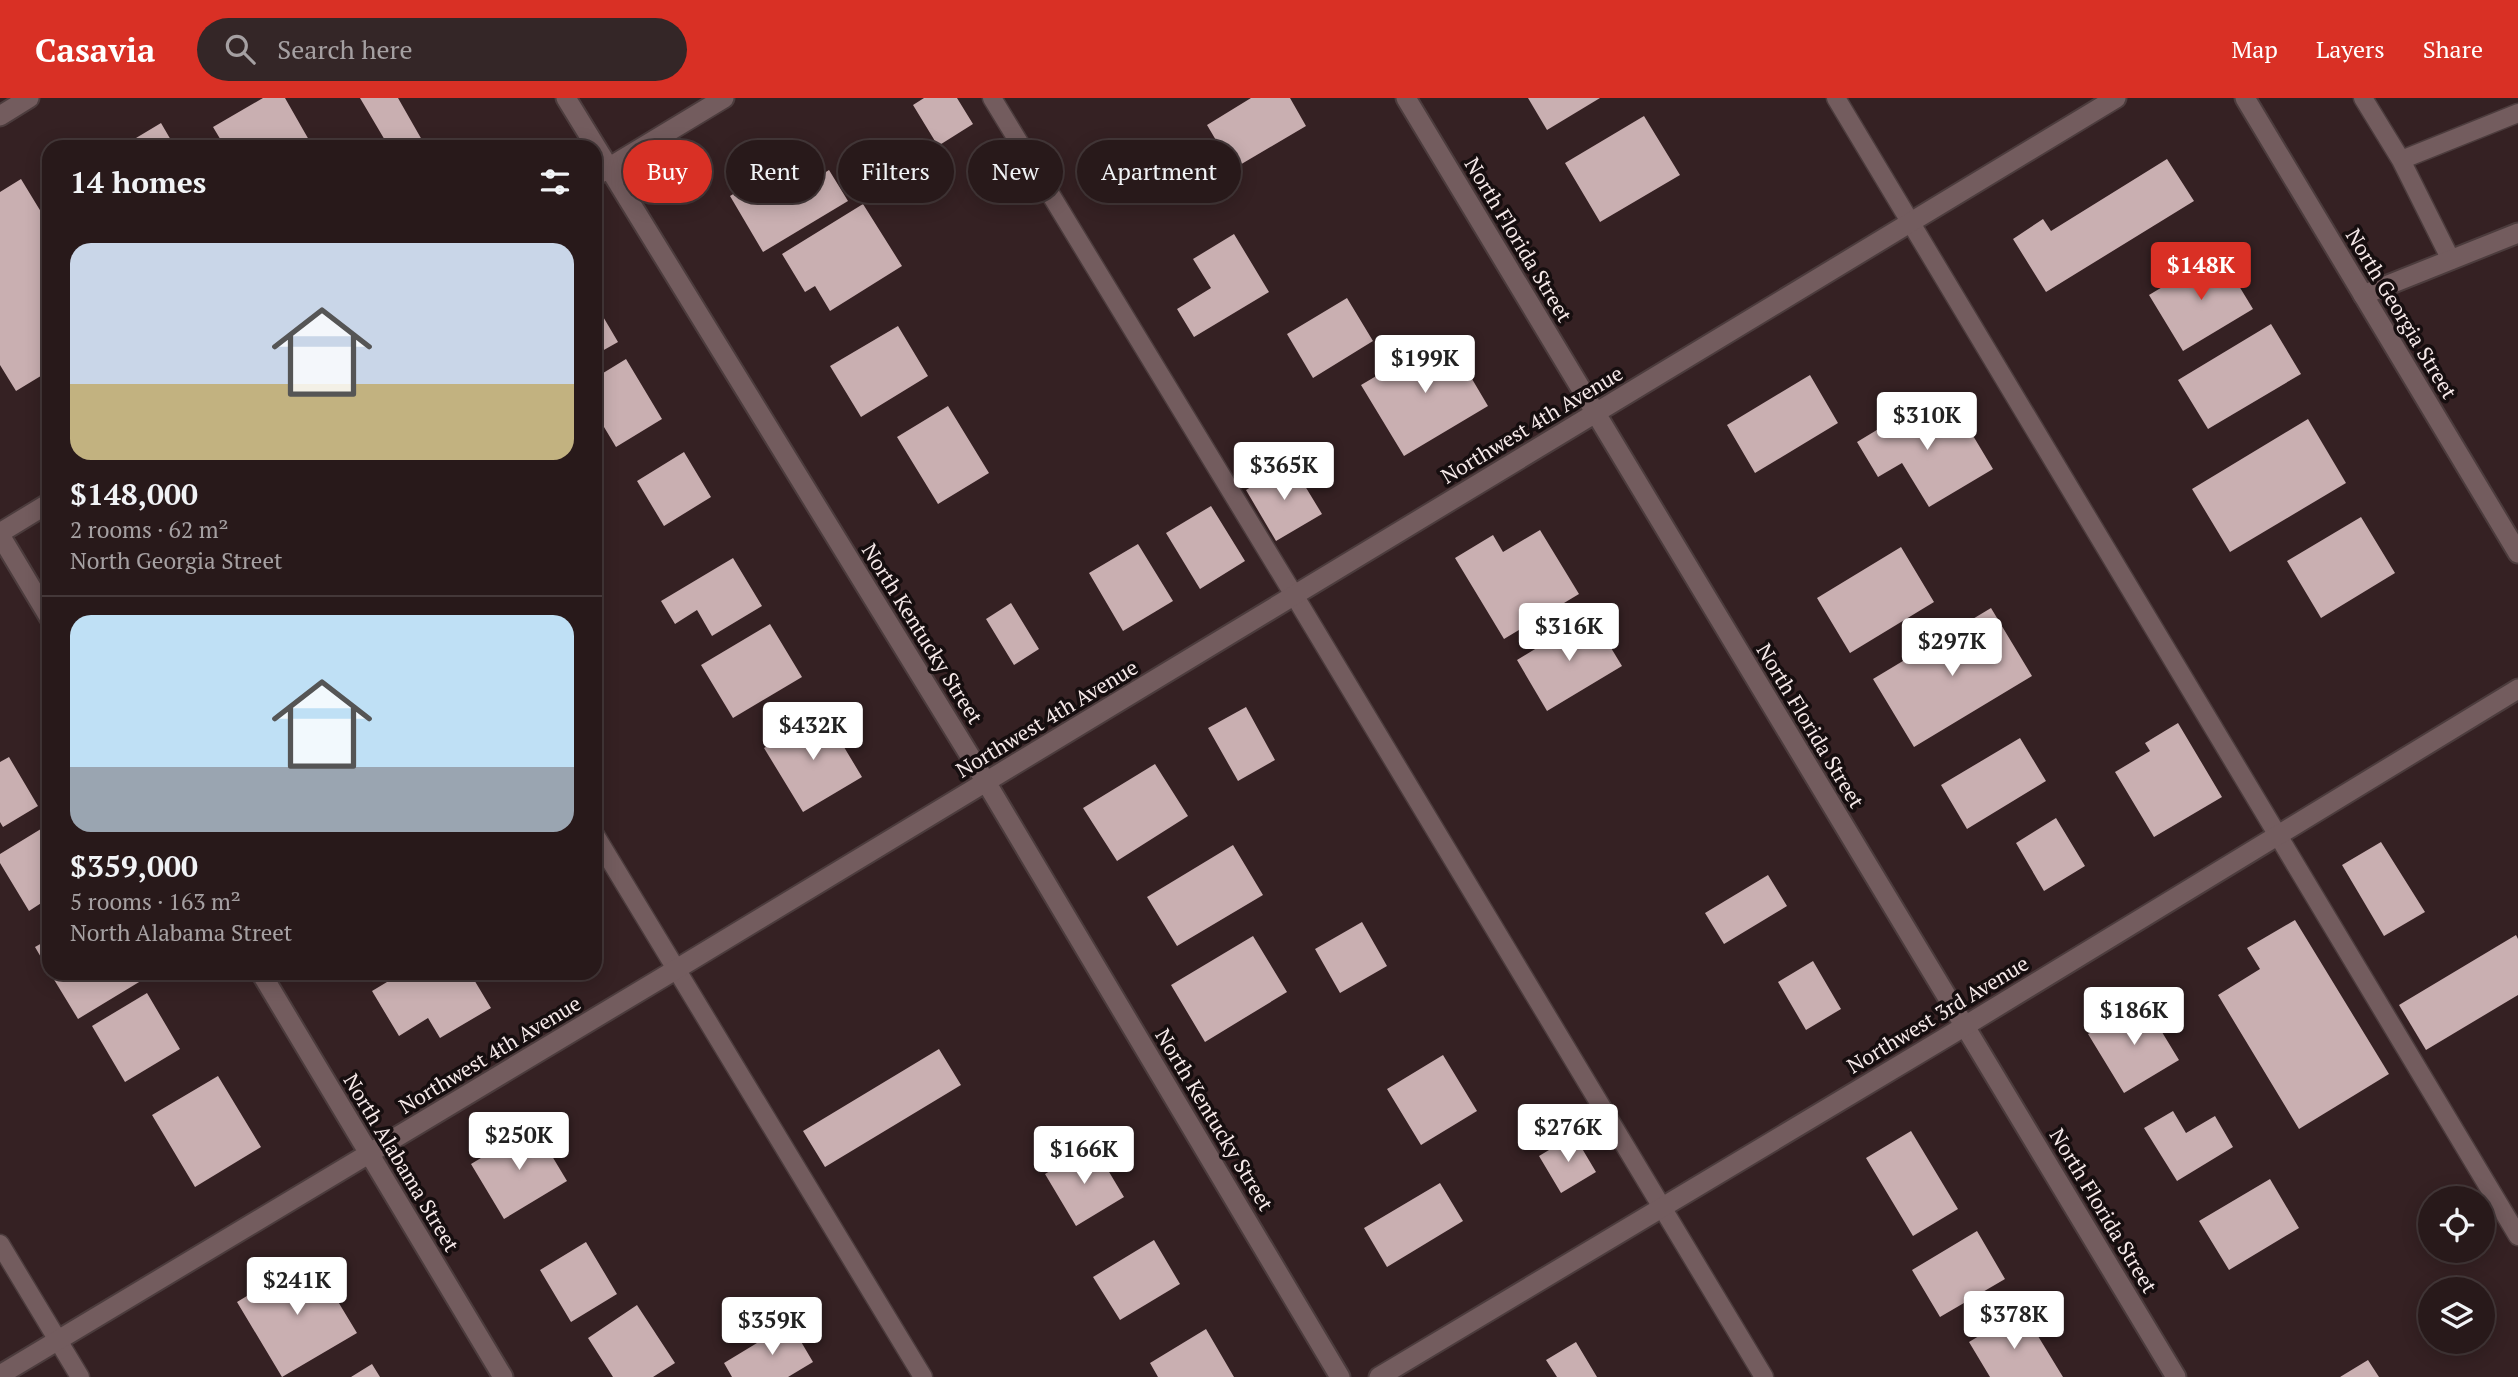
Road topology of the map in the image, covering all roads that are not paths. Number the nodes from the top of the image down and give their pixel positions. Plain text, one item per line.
1 (29, 98) edge
2 (566, 98) edge
3 (724, 98) edge
4 (992, 98) edge
5 (1406, 98) edge
6 (1836, 98) edge
7 (2116, 98) edge
8 (2245, 98) edge
9 (2363, 98) edge
10 (2518, 113) edge
11 (0, 116) edge
12 (586, 140) edge
13 (2401, 160) junction
14 (602, 172) edge
15 (1910, 223) junction
16 (2518, 233) edge
17 (2451, 260) junction
18 (2363, 295) junction
19 (1595, 413) junction
20 (42, 507) edge
21 (0, 534) edge
22 (2518, 553) edge
23 (1294, 595) junction
24 (42, 605) edge
25 (2518, 690) edge
26 (986, 782) junction
27 (2277, 835) junction
28 (602, 847) edge
29 (675, 970) junction
30 (265, 980) edge
31 (1965, 1026) junction
32 (369, 1154) junction
33 (1662, 1207) junction
34 (2518, 1236) edge
35 (0, 1244) edge
36 (58, 1340) junction
37 (0, 1374) edge
38 (80, 1377) edge
39 (503, 1377) edge
40 (923, 1377) edge
41 (1340, 1377) edge
42 (1379, 1377) edge
43 (1764, 1377) edge
44 (2176, 1377) edge

1 - 11 street
2 - 12 street, North Kentucky Street
3 - 14 street
4 - 23 lane
5 - 19 street, North Florida Street
6 - 15 lane
7 - 15 street, Northwest 4th Avenue
8 - 18 street, North Georgia Street
9 - 13 lane
10 - 13 lane
13 - 17 lane
14 - 26 street, North Kentucky Street
15 - 19 street, Northwest 4th Avenue
15 - 27 lane
16 - 17 street
17 - 18 street
18 - 22 street, North Georgia Street
19 - 23 street, Northwest 4th Avenue
19 - 31 street, North Florida Street
20 - 21 street
21 - 24 street
23 - 26 street, Northwest 4th Avenue
23 - 33 lane
25 - 27 street, Northwest 3rd Avenue
26 - 29 street, Northwest 4th Avenue
26 - 41 street, North Kentucky Street
27 - 31 street, Northwest 3rd Avenue
27 - 34 lane
28 - 29 lane
29 - 32 street, Northwest 4th Avenue
29 - 40 lane
30 - 32 street, North Alabama Street
31 - 33 street, Northwest 3rd Avenue
31 - 44 street, North Florida Street
32 - 36 street, Northwest 4th Avenue
32 - 39 street, North Alabama Street
33 - 42 street, Northwest 3rd Avenue
33 - 43 lane
35 - 36 lane
36 - 37 street, Northwest 4th Avenue
36 - 38 lane

